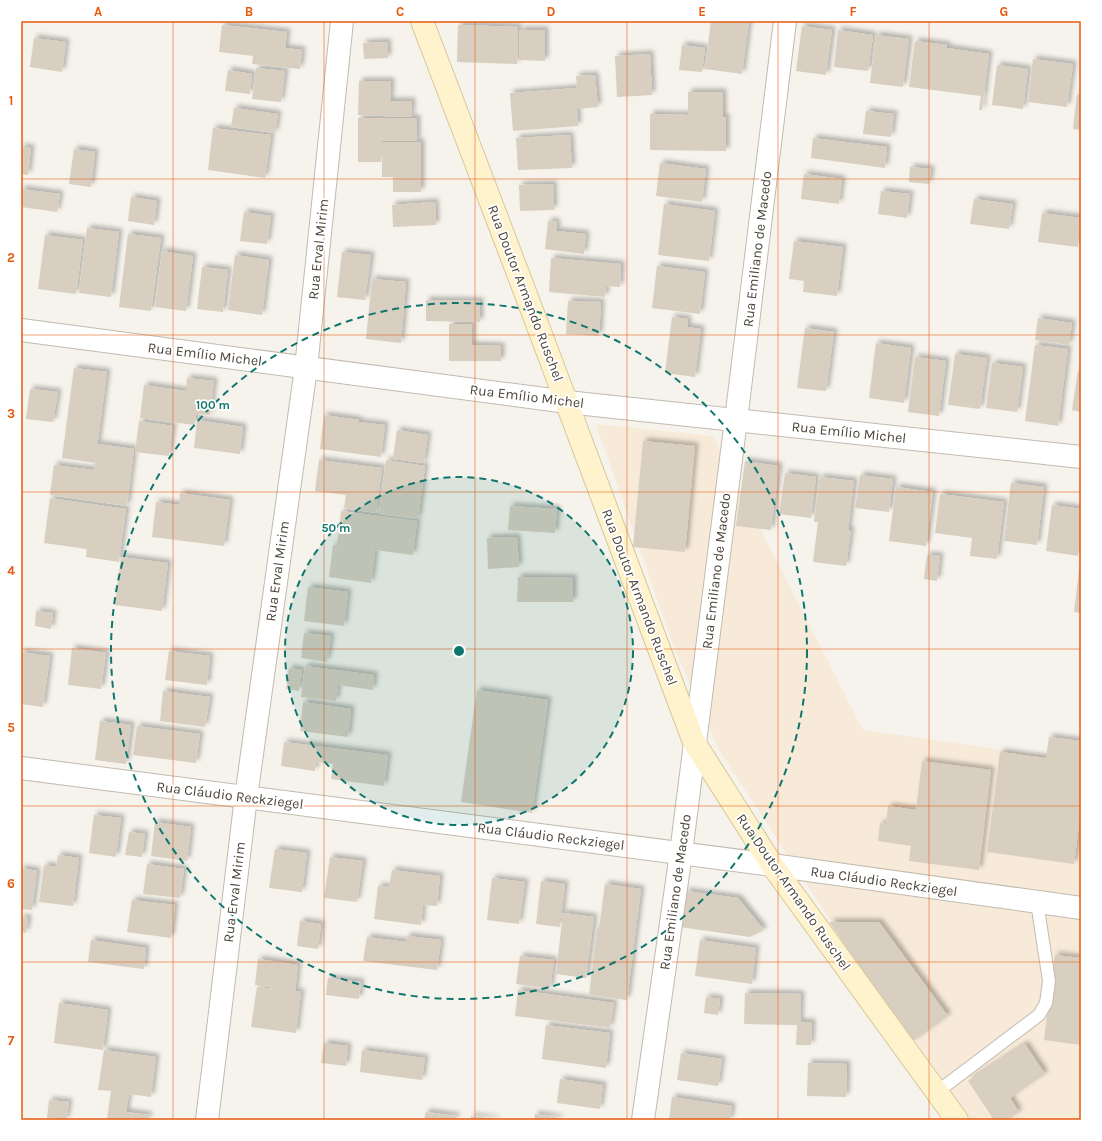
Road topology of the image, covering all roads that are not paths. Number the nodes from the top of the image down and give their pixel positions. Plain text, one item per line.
1 (342, 21) edge
2 (422, 21) edge
3 (785, 21) edge
4 (21, 330) edge
5 (306, 368) junction
6 (567, 402) junction
7 (736, 420) junction
8 (1081, 457) edge
9 (694, 742) junction
10 (21, 768) edge
11 (246, 797) junction
12 (681, 853) junction
13 (772, 865) junction
14 (1037, 902) junction
15 (1081, 908) edge
16 (936, 1092) junction
17 (207, 1120) edge
18 (643, 1120) edge
19 (957, 1120) edge

1 - 5 street, Rua Erval Mirim
2 - 6 main road, Rua Doutor Armando Ruschel
3 - 7 street, Rua Emiliano de Macedo
4 - 5 street, Rua Emílio Michel
5 - 6 street, Rua Emílio Michel
5 - 11 street, Rua Erval Mirim
6 - 7 street, Rua Emílio Michel
6 - 9 main road, Rua Doutor Armando Ruschel
7 - 8 street, Rua Emílio Michel
7 - 9 street, Rua Emiliano de Macedo
9 - 12 street, Rua Emiliano de Macedo
9 - 13 main road, Rua Doutor Armando Ruschel
10 - 11 street, Rua Cláudio Reckziegel
11 - 12 street, Rua Cláudio Reckziegel
11 - 17 street, Rua Erval Mirim
12 - 13 street, Rua Cláudio Reckziegel
12 - 18 street, Rua Emiliano de Macedo
13 - 14 street, Rua Cláudio Reckziegel
13 - 16 main road, Rua Doutor Armando Ruschel
14 - 15 street, Rua Cláudio Reckziegel
14 - 16 lane
16 - 19 main road, Rua Doutor Armando Ruschel

